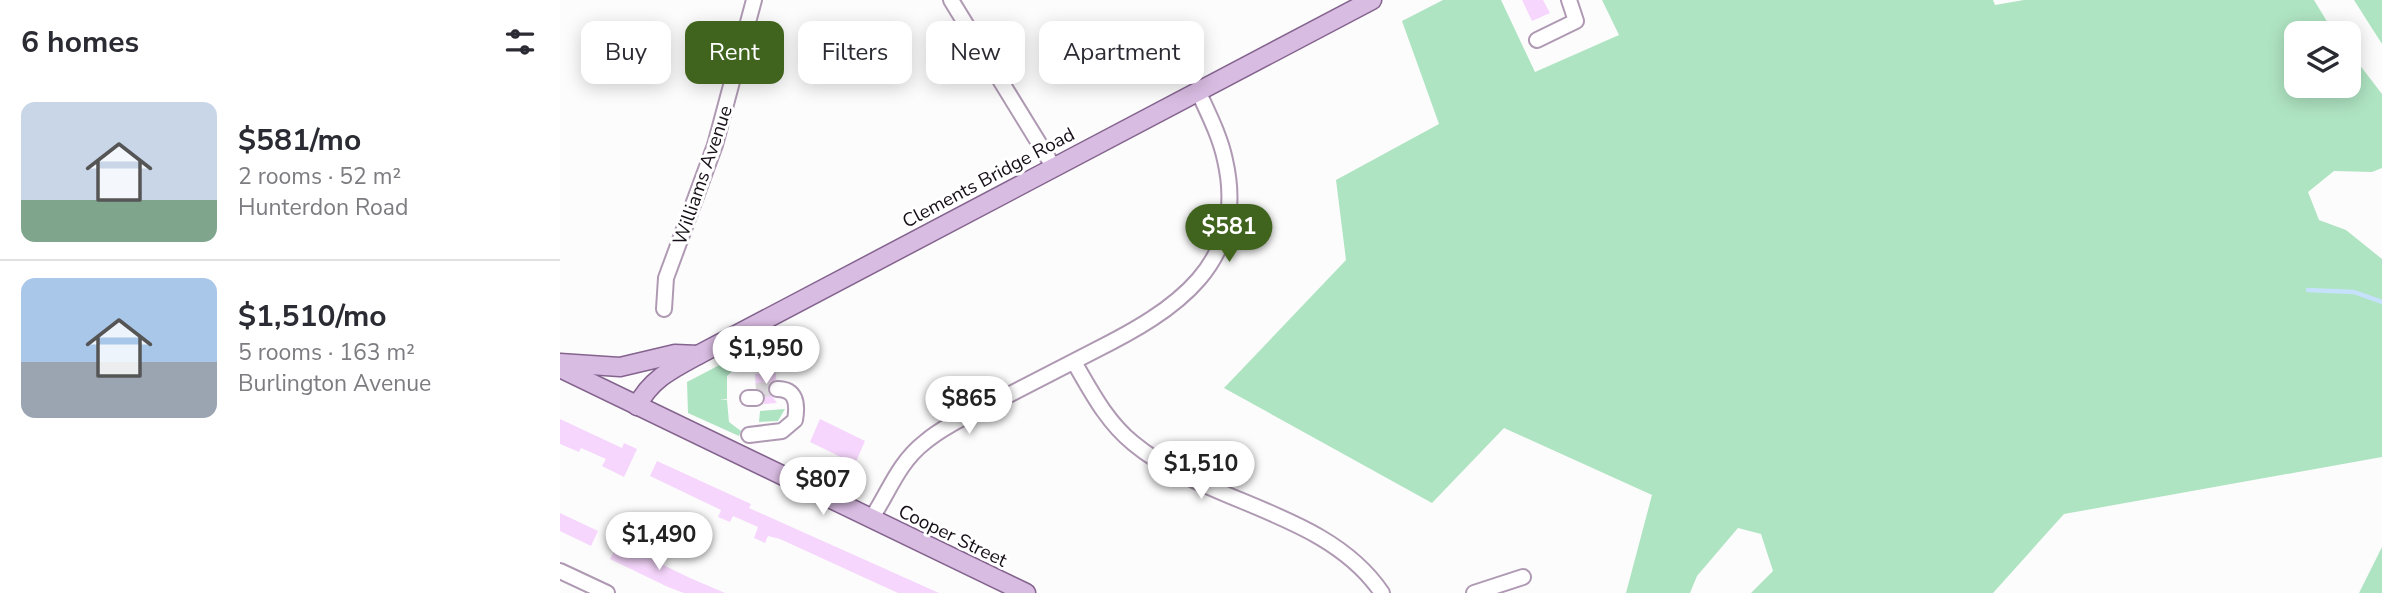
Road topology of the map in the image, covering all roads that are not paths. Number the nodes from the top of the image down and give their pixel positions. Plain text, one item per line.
1 (754, 0) edge
2 (951, 0) edge
3 (1372, 0) edge
4 (1569, 0) edge
5 (1537, 40) dead end
6 (1198, 90) junction
7 (1052, 166) junction
8 (664, 309) dead end
9 (698, 355) junction
10 (1074, 362) junction
11 (560, 363) edge
12 (560, 368) edge
13 (777, 393) tunnel mouth
14 (637, 406) junction
15 (749, 432) dead end
16 (871, 519) junction
17 (560, 571) edge
18 (1523, 577) dead end
19 (597, 591) edge
20 (1026, 593) edge
21 (1382, 593) edge
22 (1474, 593) edge

1 - 8 street, Williams Avenue
2 - 7 street
3 - 6 main road, Clements Bridge Road
4 - 5 street
6 - 7 main road, Clements Bridge Road
6 - 10 street
7 - 9 main road, Clements Bridge Road
9 - 11 main road
9 - 14 main road, Clements Bridge Road
10 - 16 street
10 - 21 street
12 - 14 main road, Cooper Street
13 - 15 street
14 - 16 main road, Cooper Street
16 - 20 main road, Cooper Street
17 - 19 street
18 - 22 street

